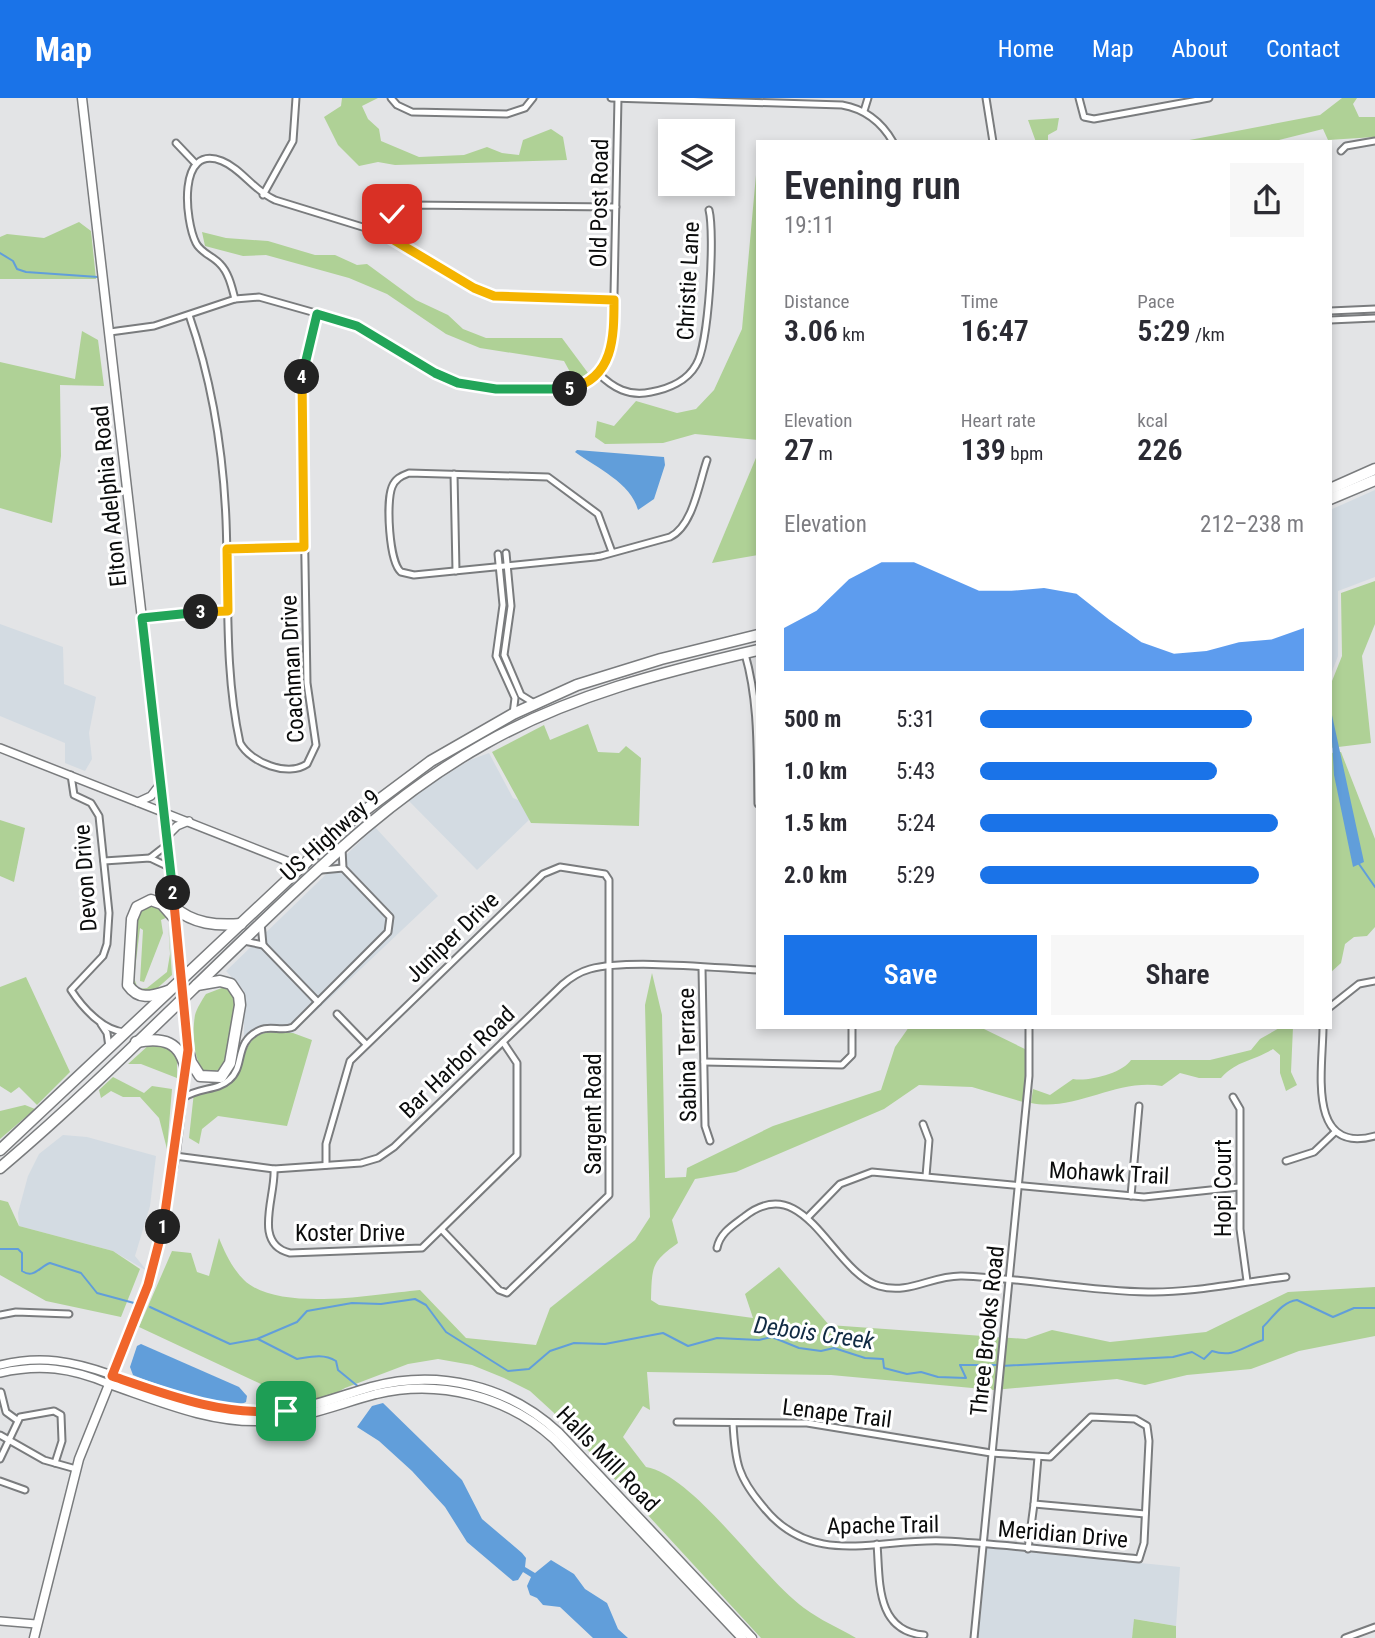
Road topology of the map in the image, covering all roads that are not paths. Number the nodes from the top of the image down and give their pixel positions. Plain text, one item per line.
1 (82, 98) edge
2 (296, 98) edge
3 (391, 98) edge
4 (533, 98) edge
5 (611, 98) edge
6 (618, 98) edge
7 (868, 98) edge
8 (986, 98) edge
9 (1079, 98) edge
10 (1209, 98) edge
11 (697, 99) edge
12 (864, 111) junction
13 (892, 140) edge
14 (993, 140) edge
15 (1375, 141) edge
16 (176, 144) dead end
17 (1341, 151) dead end
18 (196, 164) junction
19 (263, 195) junction
20 (616, 207) junction
21 (709, 210) dead end
22 (382, 233) junction
23 (235, 299) junction
24 (614, 300) junction
25 (1375, 309) edge
26 (1332, 311) edge
27 (317, 314) junction
28 (189, 315) junction
29 (1375, 318) edge
30 (1332, 320) edge
31 (110, 332) junction
32 (598, 373) junction
33 (707, 460) dead end
34 (1375, 469) edge
35 (454, 474) junction
36 (1375, 480) edge
37 (1332, 488) edge
38 (1332, 498) edge
39 (304, 547) junction
40 (227, 549) junction
41 (612, 552) junction
42 (498, 554) dead end
43 (506, 554) dead end
44 (507, 566) junction
45 (500, 567) junction
46 (456, 571) junction
47 (228, 611) junction
48 (142, 618) junction
49 (756, 636) edge
50 (756, 650) edge
51 (745, 653) junction
52 (534, 703) junction
53 (513, 713) junction
54 (0, 748) edge
55 (756, 750) edge
56 (71, 775) junction
57 (82, 780) junction
58 (161, 783) junction
59 (83, 798) junction
60 (138, 802) junction
61 (164, 812) junction
62 (189, 821) junction
63 (168, 840) junction
64 (342, 846) junction
65 (149, 858) junction
66 (104, 861) junction
67 (171, 868) junction
68 (343, 868) junction
69 (299, 870) junction
70 (317, 871) junction
71 (174, 907) junction
72 (176, 920) junction
73 (261, 923) junction
74 (242, 924) junction
75 (242, 941) junction
76 (263, 945) junction
77 (610, 967) junction
78 (702, 968) junction
79 (756, 970) edge
80 (182, 979) junction
81 (1375, 981) edge
82 (197, 985) junction
83 (172, 990) junction
84 (184, 997) junction
85 (318, 1002) junction
86 (1332, 1005) edge
87 (337, 1014) dead end
88 (99, 1021) junction
89 (852, 1029) edge
90 (1029, 1029) edge
91 (1323, 1029) edge
92 (128, 1032) junction
93 (136, 1042) junction
94 (503, 1042) junction
95 (366, 1044) junction
96 (109, 1050) junction
97 (188, 1050) junction
98 (704, 1062) junction
99 (186, 1074) junction
100 (199, 1088) junction
101 (1233, 1097) dead end
102 (183, 1098) junction
103 (1139, 1107) dead end
104 (923, 1124) dead end
105 (1335, 1132) junction
106 (1375, 1136) edge
107 (710, 1141) dead end
108 (0, 1150) edge
109 (175, 1156) junction
110 (1286, 1161) dead end
111 (326, 1165) junction
112 (0, 1168) edge
113 (274, 1169) junction
114 (926, 1176) junction
115 (1018, 1185) junction
116 (1240, 1187) junction
117 (1131, 1196) junction
118 (808, 1217) junction
119 (442, 1230) junction
120 (717, 1248) dead end
121 (1286, 1277) dead end
122 (1009, 1280) junction
123 (1247, 1281) junction
124 (69, 1314) dead end
125 (0, 1315) edge
126 (0, 1365) edge
127 (0, 1373) edge
128 (111, 1380) junction
129 (1, 1392) edge
130 (370, 1392) junction
131 (17, 1420) junction
132 (677, 1422) dead end
133 (733, 1423) junction
134 (0, 1435) edge
135 (7, 1439) junction
136 (991, 1453) junction
137 (1038, 1457) junction
138 (0, 1459) edge
139 (55, 1463) junction
140 (76, 1469) junction
141 (0, 1481) edge
142 (25, 1490) dead end
143 (1034, 1504) junction
144 (1145, 1514) junction
145 (877, 1544) junction
146 (983, 1545) junction
147 (1028, 1549) junction
148 (0, 1620) edge
149 (36, 1624) junction
150 (1375, 1627) edge
151 (924, 1635) dead end
152 (34, 1638) edge
153 (742, 1638) edge
154 (752, 1638) edge
155 (974, 1638) edge
156 (1345, 1638) edge

1 - 31 main road, Elton Adelphia Road
2 - 19 street
3 - 4 street
5 - 6 street
6 - 11 street
6 - 20 street, Old Post Road
7 - 12 street
8 - 14 street
9 - 10 street
11 - 12 street
12 - 13 street
15 - 17 street
16 - 18 street
18 - 19 street
18 - 23 street
19 - 22 street
20 - 22 street
20 - 24 street, Old Post Road
21 - 32 street, Christie Lane
22 - 24 street
23 - 27 street
23 - 28 street
24 - 32 street, Old Post Road
25 - 26 street
27 - 32 street
27 - 39 street, Coachman Drive
28 - 31 street
28 - 40 street, Coachman Drive
29 - 30 street
31 - 48 main road, Elton Adelphia Road
33 - 41 street
34 - 37 highway
35 - 41 street
35 - 46 street
35 - 46 street
36 - 38 highway
39 - 40 street
39 - 47 street, Coachman Drive
40 - 47 street, Coachman Drive
41 - 44 street
42 - 45 street
43 - 44 street
44 - 45 street
44 - 52 street
45 - 46 street
45 - 53 street
47 - 48 street
48 - 58 main road, Elton Adelphia Road
49 - 52 highway, US Highway 9
50 - 51 highway, US Highway 9
51 - 55 street
51 - 64 highway, US Highway 9
52 - 53 highway, US Highway 9
53 - 69 highway, US Highway 9
54 - 56 main road
56 - 57 main road
56 - 59 street, Devon Drive
57 - 59 street, Devon Drive
57 - 60 main road
58 - 60 main road
58 - 61 main road, Elton Adelphia Road
59 - 66 street, Devon Drive
60 - 61 main road
61 - 62 main road
61 - 63 main road, Elton Adelphia Road
62 - 63 main road
62 - 69 main road
63 - 65 street
63 - 67 main road, Elton Adelphia Road
64 - 68 street
64 - 70 highway, US Highway 9
65 - 66 street
65 - 67 street
66 - 88 street, Devon Drive
67 - 71 main road, Elton Adelphia Road
68 - 70 street
68 - 85 street
69 - 74 highway, US Highway 9
70 - 73 highway, US Highway 9
71 - 72 main road, Elton Adelphia Road
71 - 74 highway
72 - 80 main road, Elton Adelphia Road
72 - 83 highway
73 - 75 highway, US Highway 9
73 - 76 street
74 - 80 highway, US Highway 9
75 - 76 street
75 - 82 highway, US Highway 9
76 - 85 street
77 - 78 street, Bar Harbor Road
77 - 94 street, Bar Harbor Road
77 - 95 street, Juniper Drive
77 - 119 street, Sargent Road
78 - 79 street, Bar Harbor Road
78 - 98 street, Sabina Terrace
80 - 83 highway, US Highway 9
80 - 84 main road, Elton Adelphia Road
81 - 86 street
82 - 84 highway, US Highway 9
82 - 97 highway
83 - 92 highway, US Highway 9
84 - 93 highway, US Highway 9
84 - 97 main road, Elton Adelphia Road
85 - 100 street
87 - 95 street
88 - 92 street
88 - 96 street
89 - 98 street
90 - 115 street, Three Brooks Road
91 - 105 street
92 - 96 highway, US Highway 9
93 - 99 highway
93 - 112 highway, US Highway 9
94 - 111 street, Bar Harbor Road
94 - 119 street, Koster Drive
95 - 111 street, Juniper Drive
96 - 108 highway, US Highway 9
97 - 99 main road, Elton Adelphia Road
98 - 107 street, Sabina Terrace
99 - 100 street
99 - 102 main road, Elton Adelphia Road
100 - 102 street
101 - 116 street, Hopi Court
102 - 109 main road, Elton Adelphia Road
103 - 117 street
104 - 114 street
105 - 106 street
105 - 110 street
109 - 113 street, Bar Harbor Road
109 - 128 main road, Elton Adelphia Road
111 - 113 street, Bar Harbor Road
113 - 119 street, Koster Drive
114 - 115 street, Mohawk Trail
114 - 118 street, Mohawk Trail
115 - 117 street, Mohawk Trail
115 - 122 street, Three Brooks Road
116 - 117 street, Mohawk Trail
116 - 123 street, Hopi Court
118 - 120 street
118 - 122 street
121 - 123 street
122 - 123 street
122 - 136 street, Three Brooks Road
124 - 125 street
126 - 128 main road
127 - 128 main road
128 - 130 main road, Halls Mill Road
128 - 140 main road, Elton Adelphia Road
129 - 131 street
130 - 153 main road, Halls Mill Road
130 - 154 main road, Halls Mill Road
131 - 135 street
131 - 139 street
132 - 133 street, Lenape Trail
133 - 136 street, Lenape Trail
133 - 145 street, Apache Trail
134 - 135 street
135 - 138 street
135 - 139 street
136 - 137 street, Lenape Trail
136 - 146 street, Three Brooks Road
137 - 143 street
137 - 144 street
139 - 140 street
140 - 149 main road, Elton Adelphia Road
141 - 142 street
143 - 144 street
143 - 147 street
144 - 147 street, Meridian Drive
145 - 146 street, Apache Trail
145 - 151 street
146 - 147 street, Meridian Drive
146 - 155 street, Three Brooks Road
148 - 149 main road
149 - 152 main road, Elton Adelphia Road
150 - 156 street

